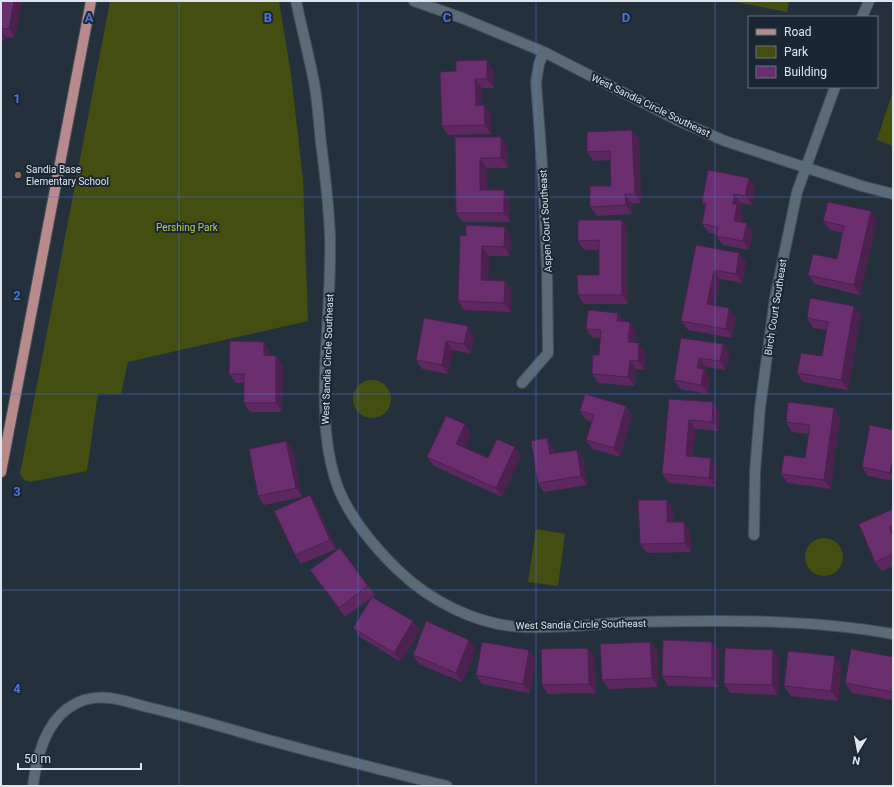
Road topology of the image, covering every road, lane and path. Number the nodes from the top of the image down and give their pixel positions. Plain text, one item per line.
1 (91, 1) edge
2 (296, 1) edge
3 (414, 1) edge
4 (869, 1) edge
5 (862, 16) edge
6 (544, 52) junction
7 (835, 88) edge
8 (805, 168) junction
9 (893, 194) edge
10 (522, 383) dead end
11 (1, 472) edge
12 (754, 535) dead end
13 (893, 634) edge
14 (32, 786) edge
15 (446, 786) edge

1 - 11 main road
2 - 13 street, West Sandia Circle Southeast
3 - 6 street, West Sandia Circle Southeast
4 - 5 street
6 - 8 street, West Sandia Circle Southeast
6 - 10 street, Aspen Court Southeast
7 - 8 street, Birch Court Southeast
8 - 9 street, West Sandia Circle Southeast
8 - 12 street, Birch Court Southeast
14 - 15 street

